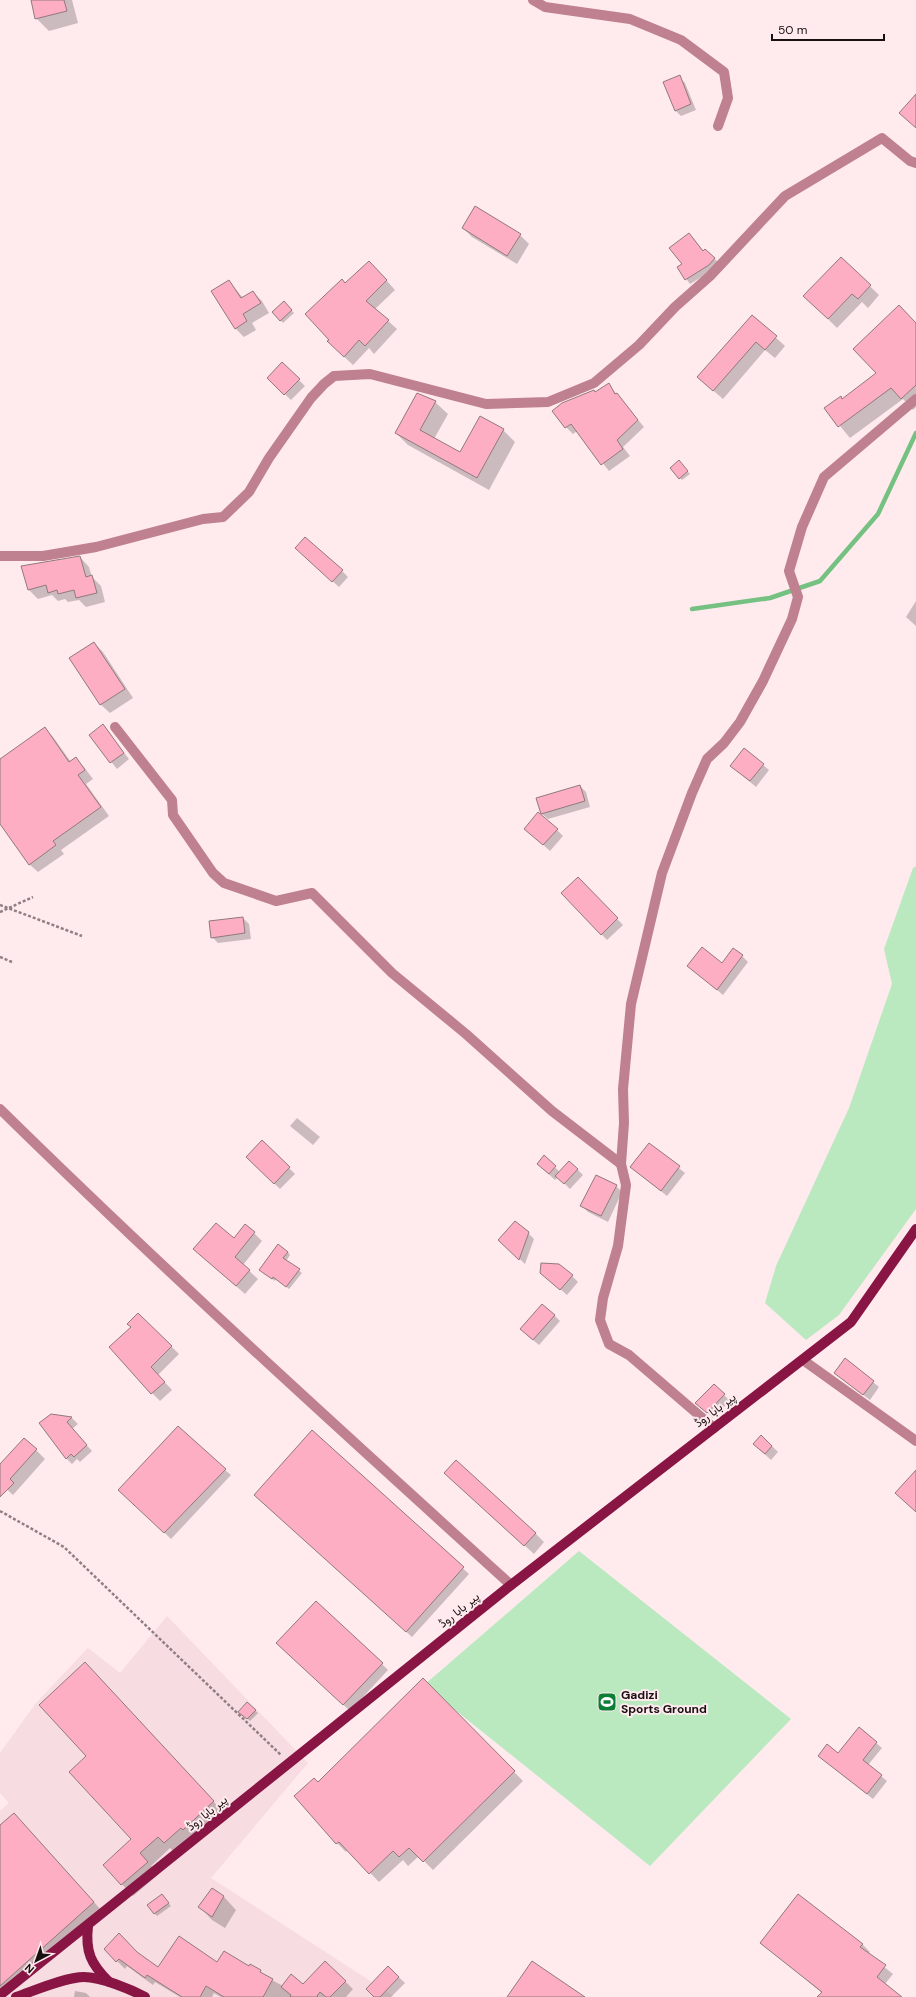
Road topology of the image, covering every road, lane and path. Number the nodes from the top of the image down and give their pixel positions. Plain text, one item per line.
1 (533, 0) edge
2 (718, 126) dead end
3 (916, 163) edge
4 (916, 399) edge
5 (1, 558) edge
6 (116, 728) dead end
7 (33, 897) dead end
8 (0, 905) edge
9 (9, 908) junction
10 (0, 912) edge
11 (82, 936) dead end
12 (0, 957) edge
13 (12, 962) dead end
14 (0, 1109) edge
15 (621, 1164) junction
16 (916, 1229) edge
17 (803, 1360) junction
18 (714, 1428) junction
19 (916, 1441) edge
20 (0, 1511) edge
21 (511, 1585) junction
22 (290, 1764) junction
23 (88, 1926) junction
24 (110, 1982) junction
25 (0, 1995) edge
26 (16, 1997) edge
27 (145, 1997) edge

1 - 2 street
3 - 5 street
4 - 15 street
6 - 15 street
7 - 9 path
8 - 9 path
9 - 10 path
9 - 11 path
12 - 13 path
14 - 21 street
15 - 18 street
16 - 17 main road, پیر بابا روڈ
17 - 18 main road, پیر بابا روڈ
17 - 19 street
18 - 21 main road, پیر بابا روڈ
20 - 22 path
21 - 22 main road, پیر بابا روڈ
22 - 23 main road, پیر بابا روڈ
23 - 24 main road
23 - 25 main road, پیر بابا روڈ
24 - 26 main road
24 - 27 main road

